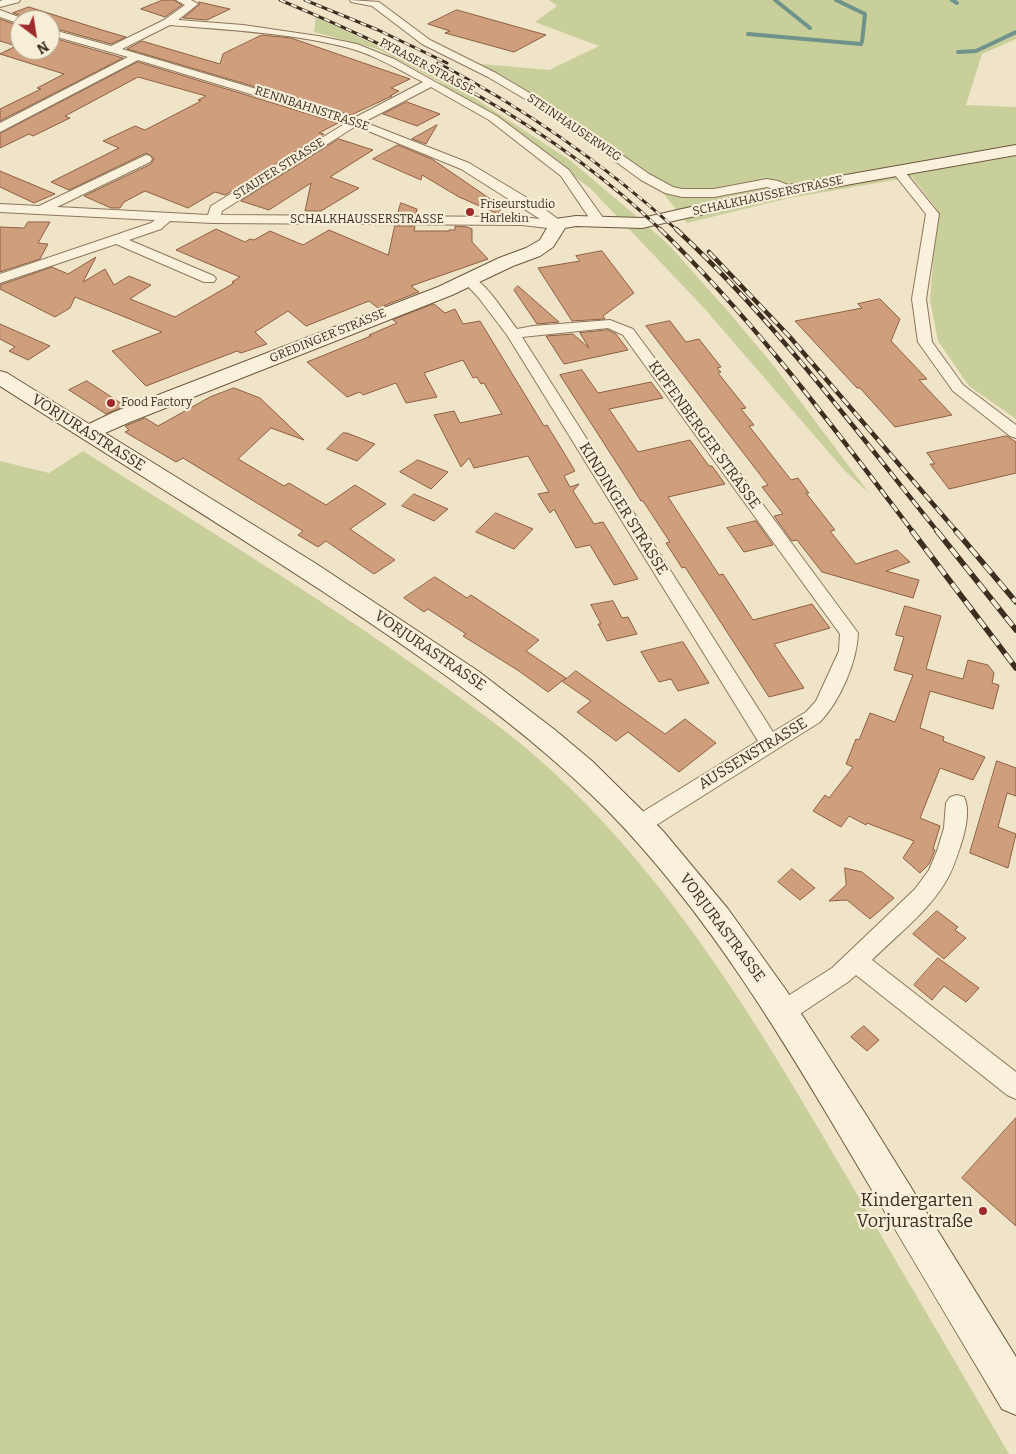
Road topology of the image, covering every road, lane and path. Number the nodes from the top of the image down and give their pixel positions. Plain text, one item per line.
1 (15, 0) edge
2 (181, 0) edge
3 (354, 0) edge
4 (376, 2) edge
5 (0, 4) edge
6 (168, 22) junction
7 (60, 35) edge
8 (112, 50) junction
9 (138, 57) junction
10 (431, 82) junction
11 (355, 122) junction
12 (0, 128) edge
13 (1016, 150) edge
14 (146, 159) dead end
15 (897, 170) junction
16 (789, 190) junction
17 (0, 208) edge
18 (41, 210) junction
19 (165, 218) junction
20 (213, 219) junction
21 (599, 222) junction
22 (557, 225) junction
23 (118, 240) junction
24 (0, 279) edge
25 (209, 279) dead end
26 (469, 280) junction
27 (513, 334) junction
28 (0, 378) edge
29 (88, 433) junction
30 (1016, 433) edge
31 (849, 633) joint
32 (770, 743) junction
33 (957, 802) dead end
34 (639, 825) junction
35 (856, 961) junction
36 (783, 1012) junction
37 (1016, 1088) edge
38 (1016, 1395) edge

1 - 5 street
2 - 6 street
3 - 4 street, STEINHAUSERWEG
4 - 16 street, STEINHAUSERWEG
6 - 8 street
6 - 10 street, PYRASER STRASSE
7 - 8 street, RENNBAHNSTRASSE
8 - 9 street, RENNBAHNSTRASSE
9 - 11 street, RENNBAHNSTRASSE
9 - 12 street
10 - 11 street, STAUFER STRASSE
10 - 21 street, PYRASER STRASSE
11 - 20 street, STAUFER STRASSE
11 - 22 street, RENNBAHNSTRASSE
13 - 15 main road, SCHALKHAUSSERSTRASSE
14 - 18 street, SCHALKHAUSSERSTRASSE
15 - 16 main road, SCHALKHAUSSERSTRASSE
15 - 30 street
16 - 21 main road, SCHALKHAUSSERSTRASSE
17 - 18 street, SCHALKHAUSSERSTRASSE
18 - 19 street, SCHALKHAUSSERSTRASSE
19 - 20 street, SCHALKHAUSSERSTRASSE
19 - 23 street
20 - 22 street, SCHALKHAUSSERSTRASSE
21 - 22 main road, SCHALKHAUSSERSTRASSE
22 - 26 main road, GREDINGER STRASSE
23 - 24 street
23 - 25 street
26 - 27 street, KINDINGER STRASSE
26 - 29 main road, GREDINGER STRASSE
27 - 31 street, KIPFENBERGER STRASSE
27 - 32 street, KINDINGER STRASSE
28 - 29 main road, VORJURASTRASSE
29 - 34 main road, VORJURASTRASSE
31 - 32 street, AUSSENSTRASSE
32 - 34 street, AUSSENSTRASSE
33 - 35 street
34 - 36 main road, VORJURASTRASSE
35 - 36 street
35 - 37 street
36 - 38 main road, VORJURASTRASSE

